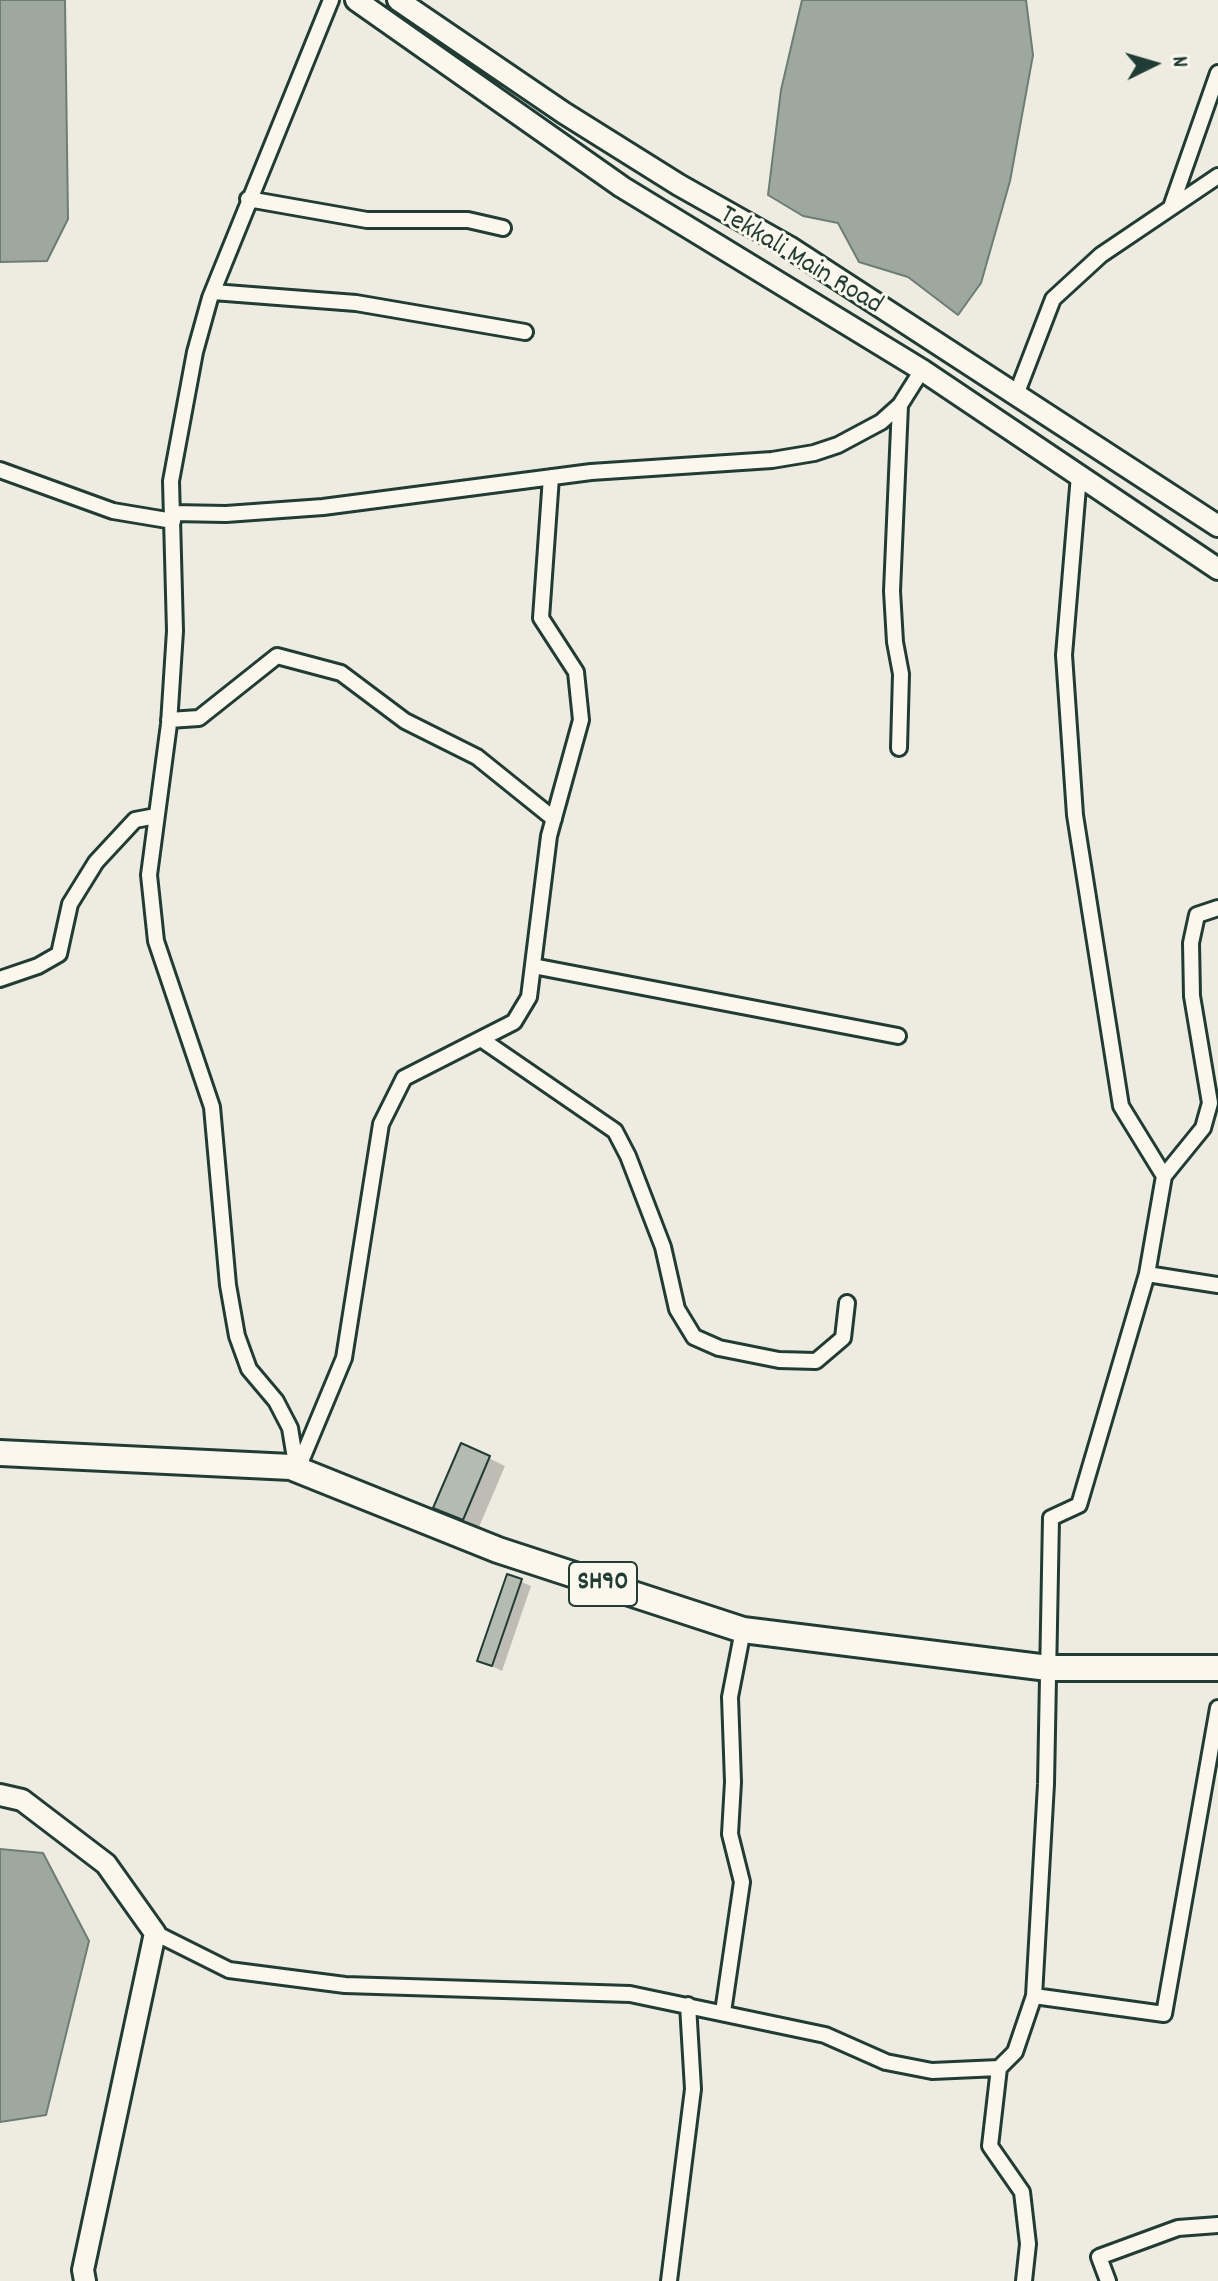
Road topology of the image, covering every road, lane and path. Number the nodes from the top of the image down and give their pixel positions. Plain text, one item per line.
1 (331, 0) edge
2 (356, 0) edge
3 (398, 0) edge
4 (1218, 73) edge
5 (1218, 176) edge
6 (248, 199) junction
7 (1171, 207) junction
8 (503, 228) dead end
9 (213, 292) junction
10 (525, 332) dead end
11 (922, 370) junction
12 (1016, 395) junction
13 (900, 405) junction
14 (0, 470) edge
15 (1079, 475) junction
16 (551, 477) junction
17 (173, 517) junction
18 (1218, 526) edge
19 (1218, 569) edge
20 (169, 720) junction
21 (899, 748) dead end
22 (156, 816) junction
23 (554, 819) junction
24 (1218, 908) edge
25 (533, 966) junction
26 (0, 979) edge
27 (898, 1036) dead end
28 (481, 1039) junction
29 (1164, 1176) junction
30 (1147, 1274) junction
31 (1218, 1285) edge
32 (847, 1303) dead end
33 (0, 1453) edge
34 (297, 1470) junction
35 (743, 1630) junction
36 (1048, 1668) junction
37 (1218, 1668) edge
38 (1218, 1708) edge
39 (0, 1795) edge
40 (155, 1933) junction
41 (1034, 1996) junction
42 (688, 2005) junction
43 (723, 2012) junction
44 (999, 2068) junction
45 (1218, 2225) edge
46 (85, 2281) edge
47 (669, 2281) edge
48 (1024, 2281) edge
49 (1108, 2281) edge

1 - 6 street
2 - 11 main road, Tekkali Main Road
3 - 12 main road, Tekkali Main Road
4 - 7 street
5 - 7 street
6 - 8 street
6 - 9 street
7 - 12 street
9 - 10 street
9 - 17 street
11 - 13 street
11 - 15 main road, Tekkali Main Road
12 - 18 main road, Tekkali Main Road
13 - 16 street
13 - 21 street
14 - 17 street
15 - 19 main road, Tekkali Main Road
15 - 29 street
16 - 17 street
16 - 23 street
17 - 20 street
20 - 22 street
20 - 23 street
22 - 26 street
22 - 34 street
23 - 25 street
24 - 29 street
25 - 27 street
25 - 28 street
28 - 32 street
28 - 34 street
29 - 30 street
30 - 31 street
30 - 36 street
33 - 34 main road, SH90
34 - 35 main road, SH90
35 - 36 main road, SH90
35 - 43 street
36 - 37 main road, SH90
36 - 41 street
38 - 41 street
39 - 40 main road
40 - 42 street
40 - 46 main road
41 - 44 street
42 - 43 street
42 - 47 street
43 - 44 street
44 - 48 street
45 - 49 street

